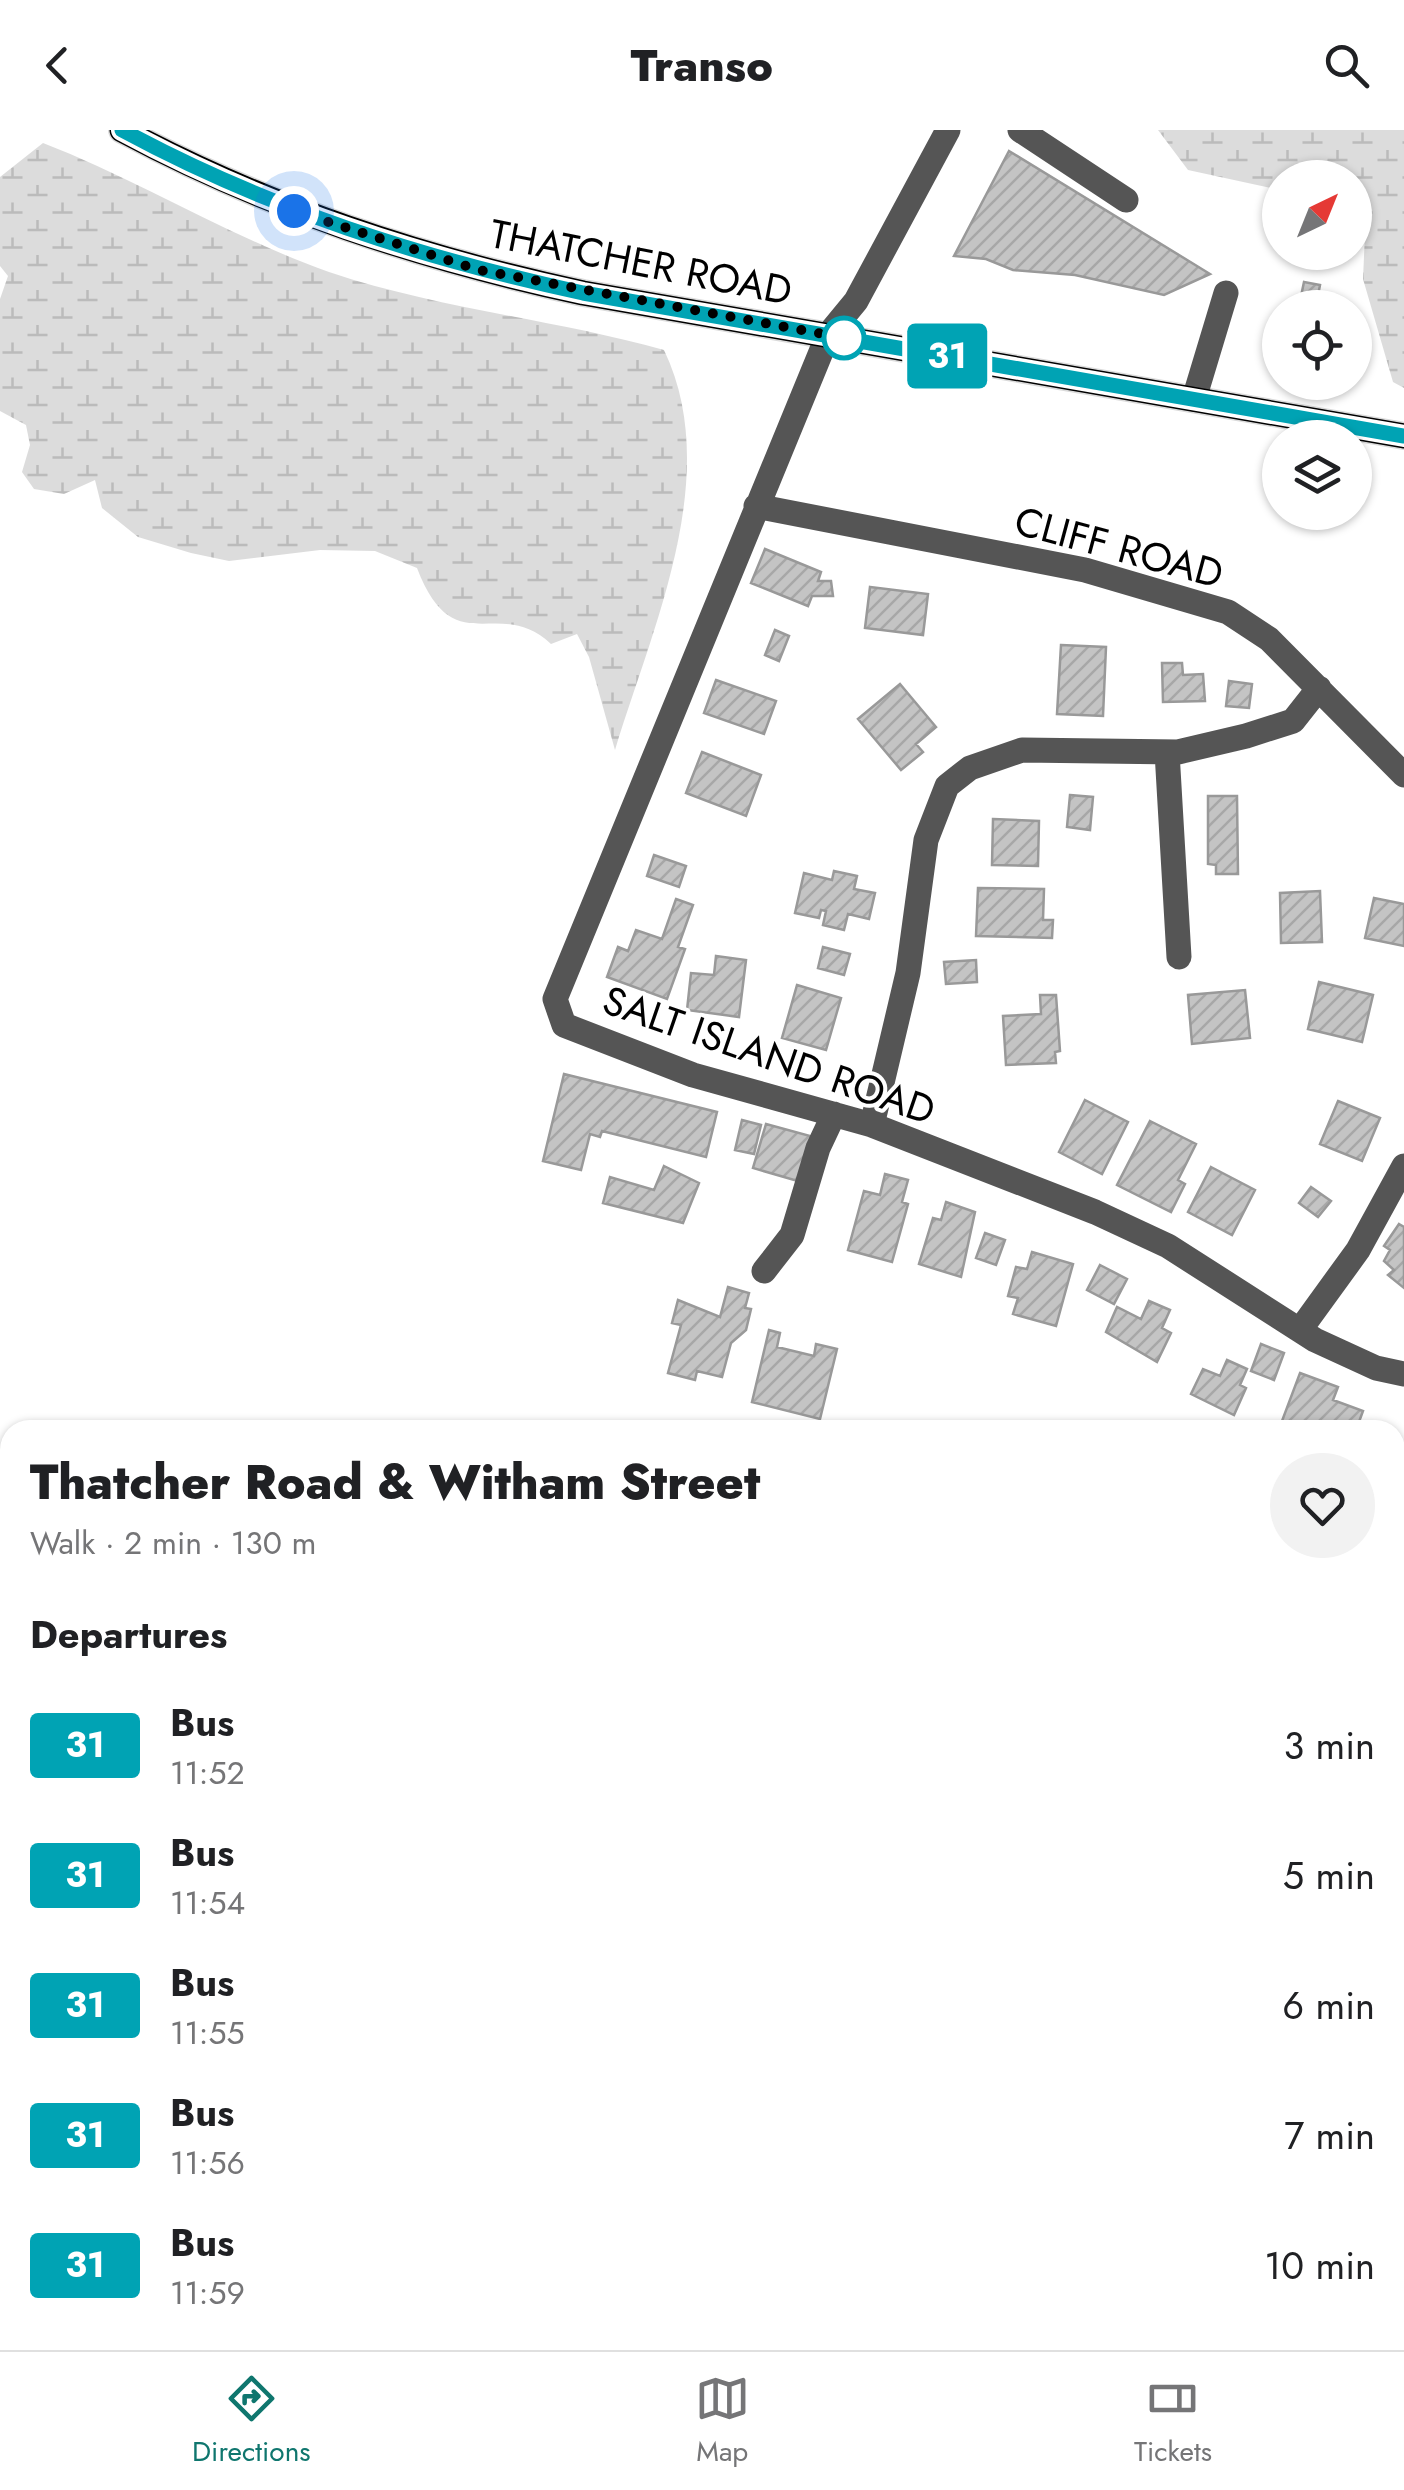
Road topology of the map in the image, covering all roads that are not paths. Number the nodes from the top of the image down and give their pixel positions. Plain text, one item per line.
1 (122, 130) edge
2 (948, 130) edge
3 (1020, 130) edge
4 (1126, 200) dead end
5 (1226, 293) dead end
6 (828, 335) junction
7 (1194, 399) junction
8 (1404, 436) edge
9 (756, 506) junction
10 (1319, 688) junction
11 (1167, 752) junction
12 (1404, 774) edge
13 (1179, 957) dead end
14 (834, 1114) junction
15 (872, 1125) junction
16 (1404, 1166) edge
17 (764, 1271) dead end
18 (1300, 1330) junction
19 (1404, 1374) edge

1 - 6 main road, THATCHER ROAD
2 - 6 street, SALT ISLAND ROAD
3 - 4 street
5 - 7 street
6 - 7 main road, THATCHER ROAD
6 - 9 street, SALT ISLAND ROAD
7 - 8 main road, THATCHER ROAD
9 - 10 street, CLIFF ROAD
9 - 14 street, SALT ISLAND ROAD
10 - 11 street
10 - 12 street, CLIFF ROAD
11 - 13 street
11 - 15 street
14 - 15 street, SALT ISLAND ROAD
14 - 17 street
15 - 18 street, SALT ISLAND ROAD
16 - 18 street
18 - 19 street, SALT ISLAND ROAD

